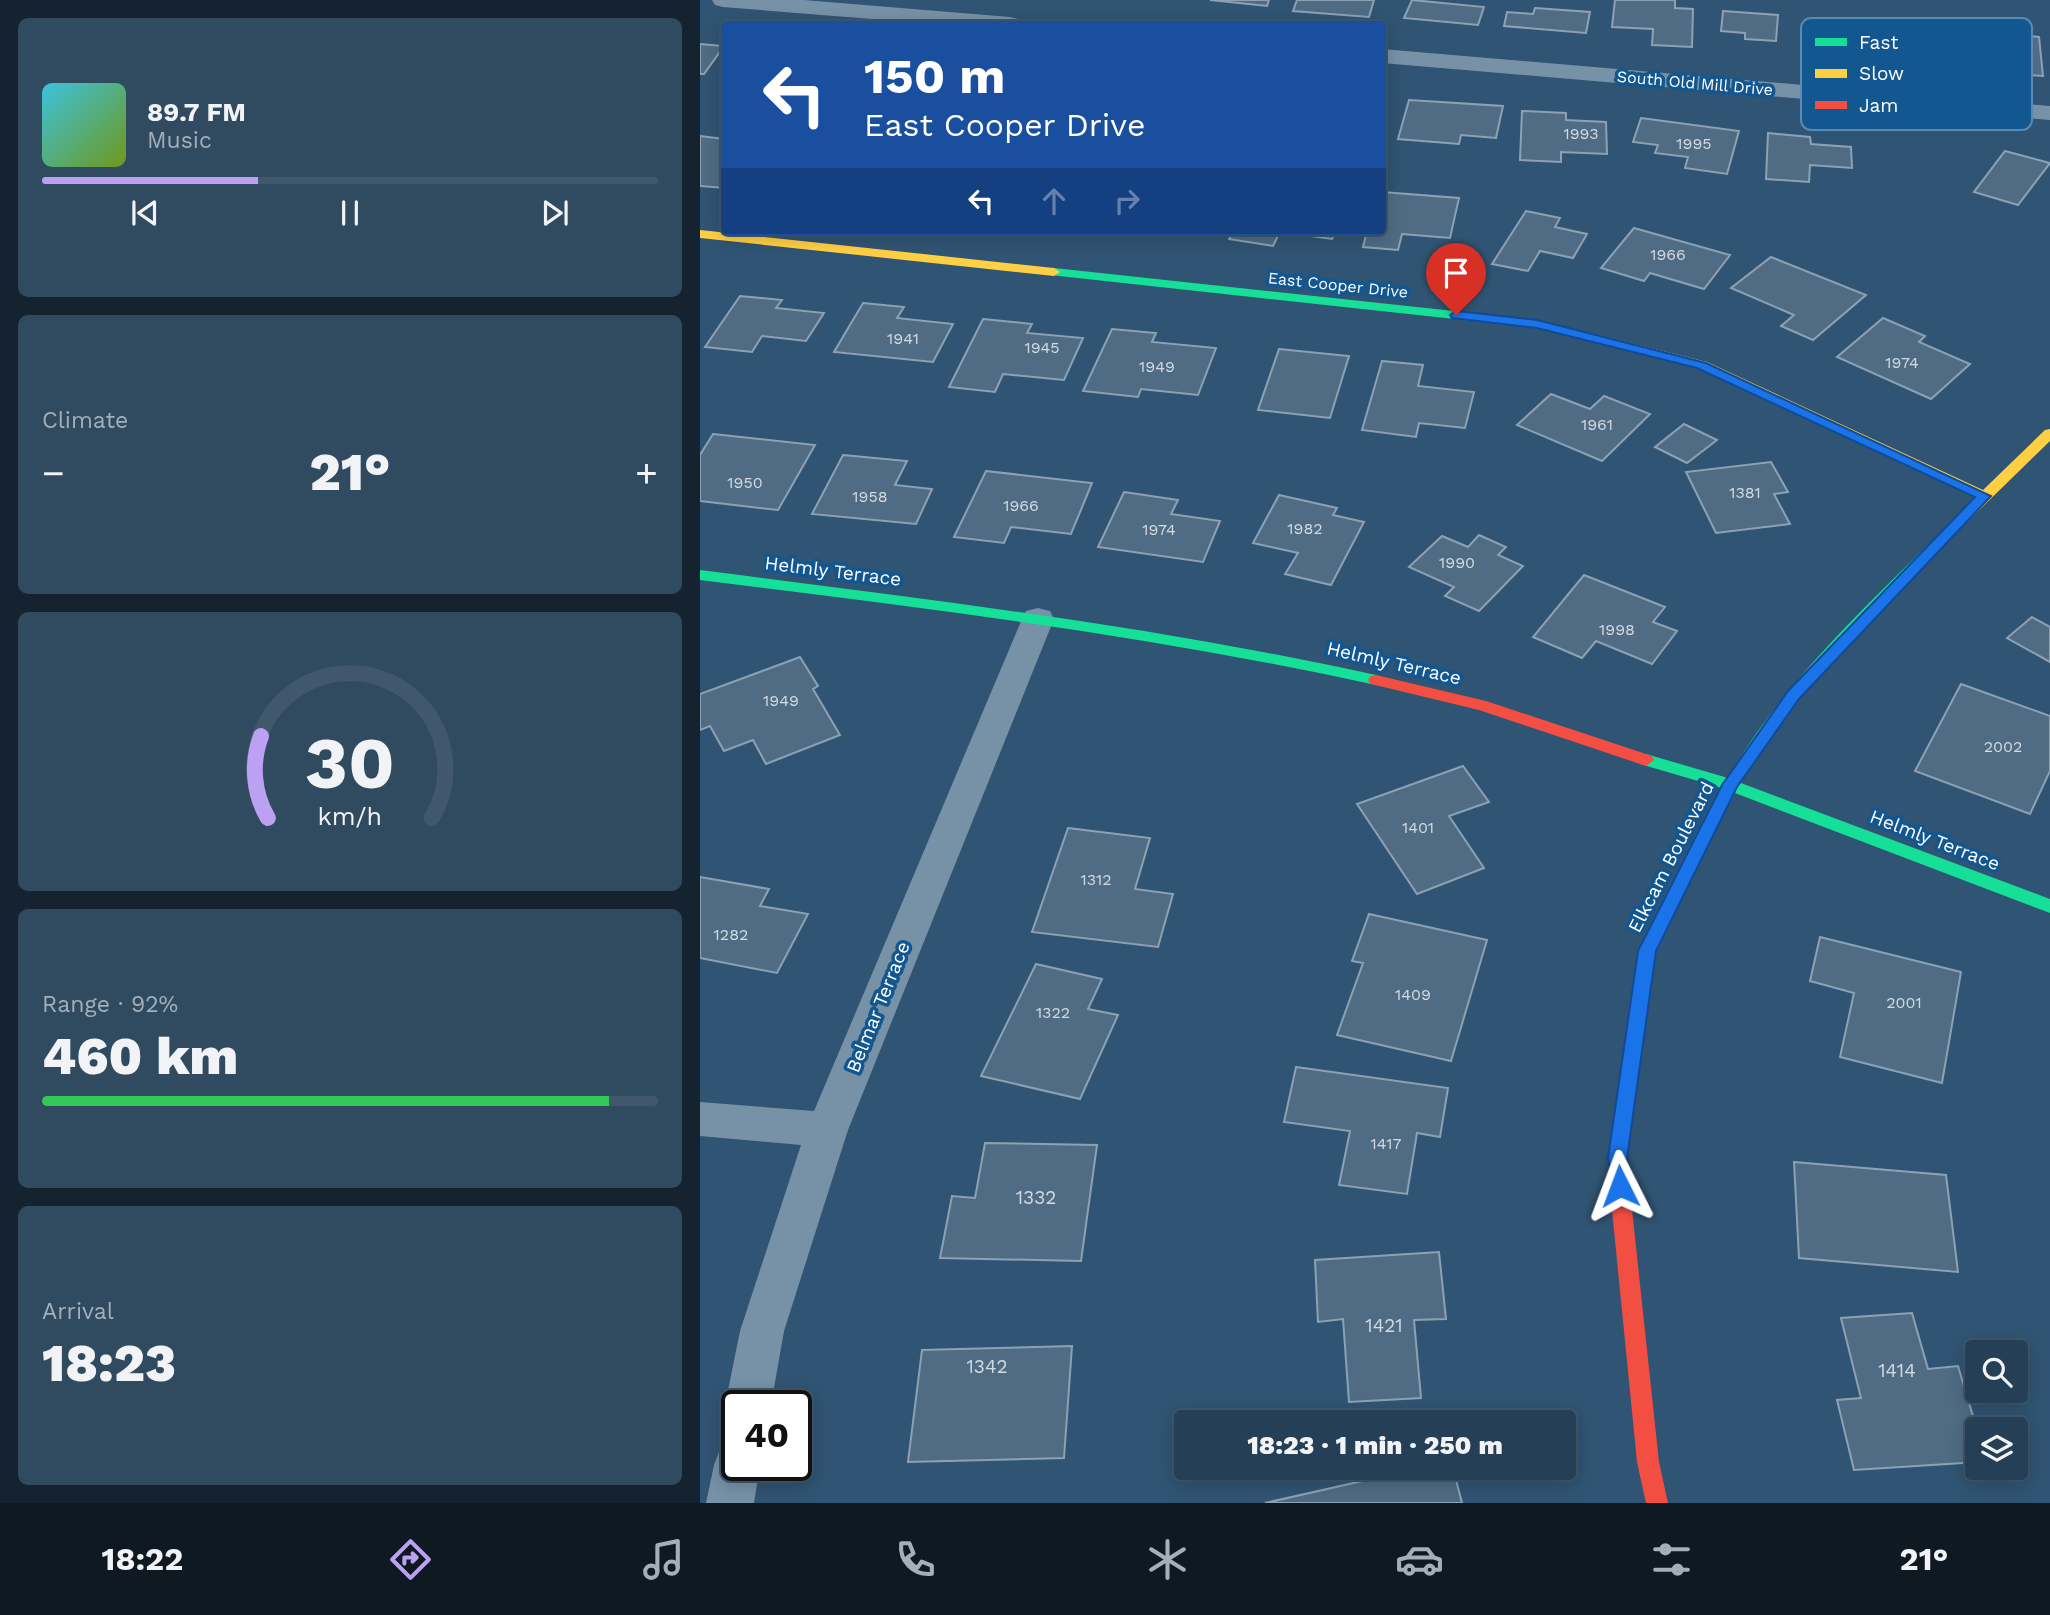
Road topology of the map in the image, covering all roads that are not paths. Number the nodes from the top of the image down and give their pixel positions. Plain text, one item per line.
1 (723, 0) edge
2 (974, 21) edge
3 (1386, 56) edge
4 (1801, 92) edge
5 (2032, 111) edge
6 (2050, 113) edge
7 (700, 234) edge
8 (2050, 433) edge
9 (1984, 496) junction
10 (700, 575) edge
11 (1038, 619) junction
12 (1730, 785) junction
13 (2050, 906) edge
14 (700, 1119) edge
15 (827, 1130) junction
16 (751, 1390) edge
17 (734, 1481) edge
18 (730, 1503) edge
19 (1657, 1503) edge

1 - 2 street
3 - 4 street, South Old Mill Drive
5 - 6 street, South Old Mill Drive
7 - 9 street, East Cooper Drive
8 - 9 street, Elkcam Boulevard
9 - 12 street, Elkcam Boulevard
10 - 11 street, Helmly Terrace
11 - 12 street, Helmly Terrace
11 - 15 street, Belmar Terrace
12 - 13 street, Helmly Terrace
12 - 19 street, Elkcam Boulevard
14 - 15 street
15 - 16 street, Belmar Terrace
17 - 18 street

